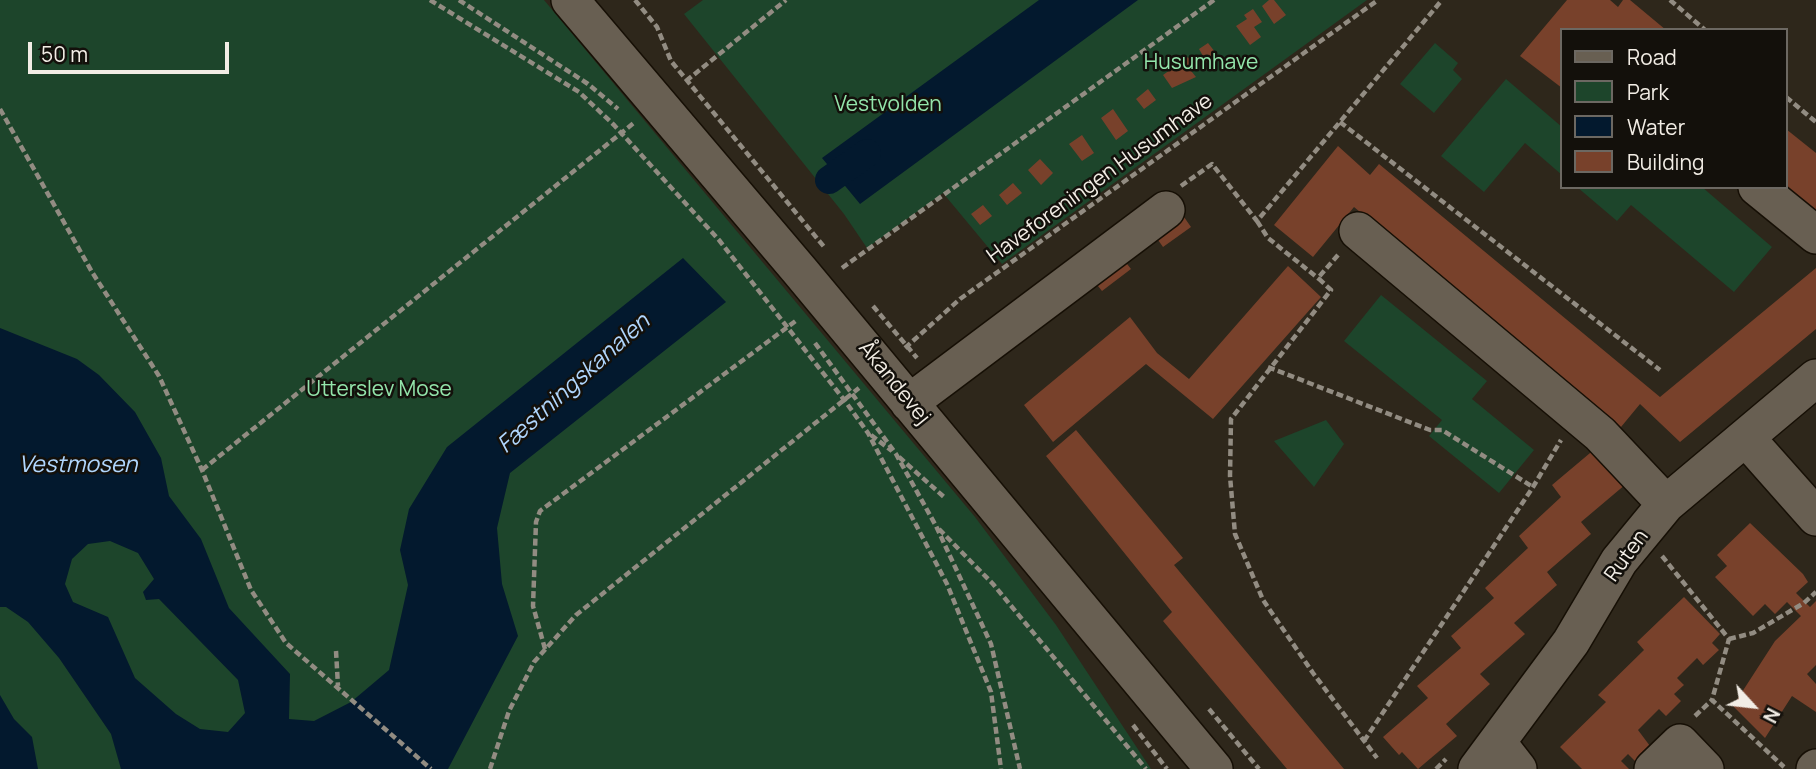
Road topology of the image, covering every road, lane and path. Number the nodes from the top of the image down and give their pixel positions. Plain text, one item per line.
1 (430, 0) edge
2 (459, 0) edge
3 (570, 0) edge
4 (635, 0) edge
5 (786, 0) edge
6 (1213, 0) edge
7 (1378, 0) edge
8 (1442, 0) edge
9 (1670, 0) edge
10 (1703, 28) edge
11 (687, 80) junction
12 (1788, 99) edge
13 (0, 109) edge
14 (649, 118) junction
15 (1340, 122) junction
16 (1816, 122) edge
17 (621, 133) junction
18 (1759, 189) edge
19 (1166, 210) joint
20 (1256, 221) junction
21 (1358, 231) joint
22 (1816, 235) edge
23 (842, 268) dead end
24 (1320, 280) junction
25 (788, 309) dead end
26 (797, 320) junction
27 (787, 327) junction
28 (805, 330) dead end
29 (813, 340) dead end
30 (1268, 367) junction
31 (882, 368) junction
32 (1660, 370) dead end
33 (1816, 378) edge
34 (845, 401) junction
35 (909, 402) junction
36 (1575, 414) junction
37 (1746, 439) junction
38 (202, 470) junction
39 (1533, 487) junction
40 (1666, 505) junction
41 (1816, 517) edge
42 (936, 526) junction
43 (1657, 550) dead end
44 (1816, 592) edge
45 (1729, 639) junction
46 (545, 649) junction
47 (336, 651) dead end
48 (340, 688) junction
49 (1364, 741) junction
50 (1377, 758) dead end
51 (1497, 760) edge
52 (431, 769) edge
53 (490, 769) edge
54 (1001, 769) edge
55 (1020, 769) edge
56 (1146, 769) edge
57 (1214, 769) edge
58 (1653, 769) edge
59 (1705, 769) edge
60 (1785, 769) edge

1 - 17 path
2 - 14 path
3 - 14 street, Åkandevej
4 - 11 path
5 - 11 path
6 - 23 path
7 - 31 path, Haveforeningen Husumhave
8 - 15 path
9 - 10 path
11 - 14 path
12 - 16 path
13 - 38 path
14 - 31 street, Åkandevej
15 - 20 path
15 - 32 path
17 - 27 path
17 - 38 path
18 - 22 street
19 - 20 path
19 - 35 street
20 - 24 path
21 - 24 path
21 - 36 street
24 - 30 path
25 - 26 path
26 - 27 path
26 - 28 path
27 - 34 path
27 - 46 path
29 - 42 path
30 - 39 path
30 - 49 path
31 - 35 street, Åkandevej
33 - 37 street, Ruten
34 - 46 path
34 - 54 path
35 - 57 street, Åkandevej
36 - 39 path
36 - 40 street
37 - 40 street, Ruten
37 - 41 street
38 - 48 path
39 - 49 path
40 - 51 street, Ruten
42 - 55 path
42 - 56 path
43 - 45 path
44 - 45 path
45 - 60 path
46 - 53 path
47 - 48 path
48 - 52 path
49 - 50 path
58 - 59 street

